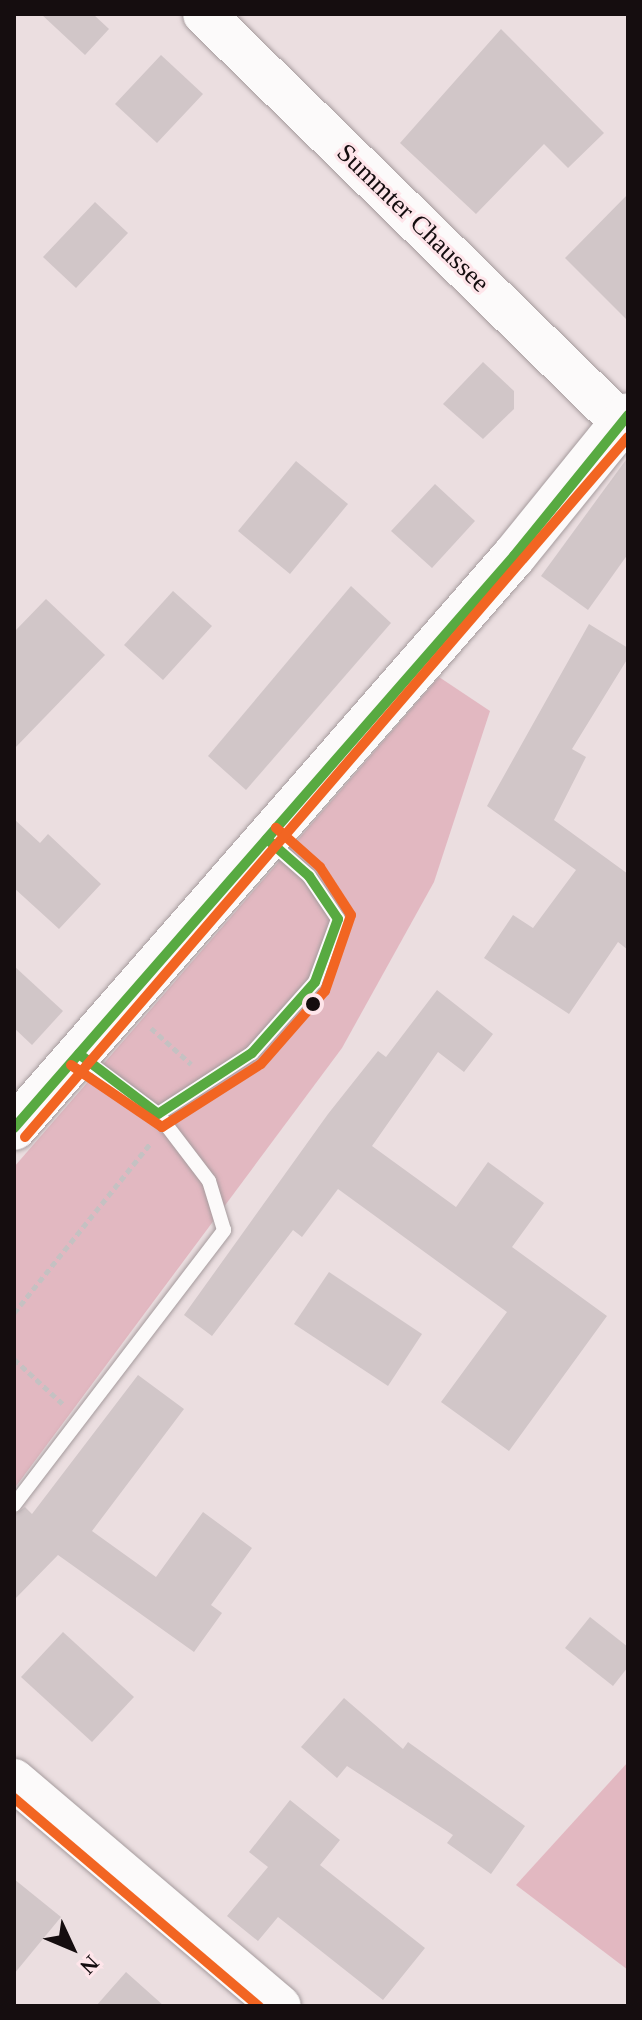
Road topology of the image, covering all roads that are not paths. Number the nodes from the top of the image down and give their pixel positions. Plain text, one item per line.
1 (204, 14) edge
2 (625, 418) edge
3 (267, 839) junction
4 (79, 1054) junction
5 (163, 1118) junction
6 (14, 1128) edge
7 (14, 1505) edge
8 (14, 1780) edge
9 (280, 2006) edge

1 - 2 main road, Summter Chaussee
2 - 3 main road
3 - 4 main road
3 - 5 lane
4 - 5 lane
4 - 6 main road
5 - 7 lane
8 - 9 main road

